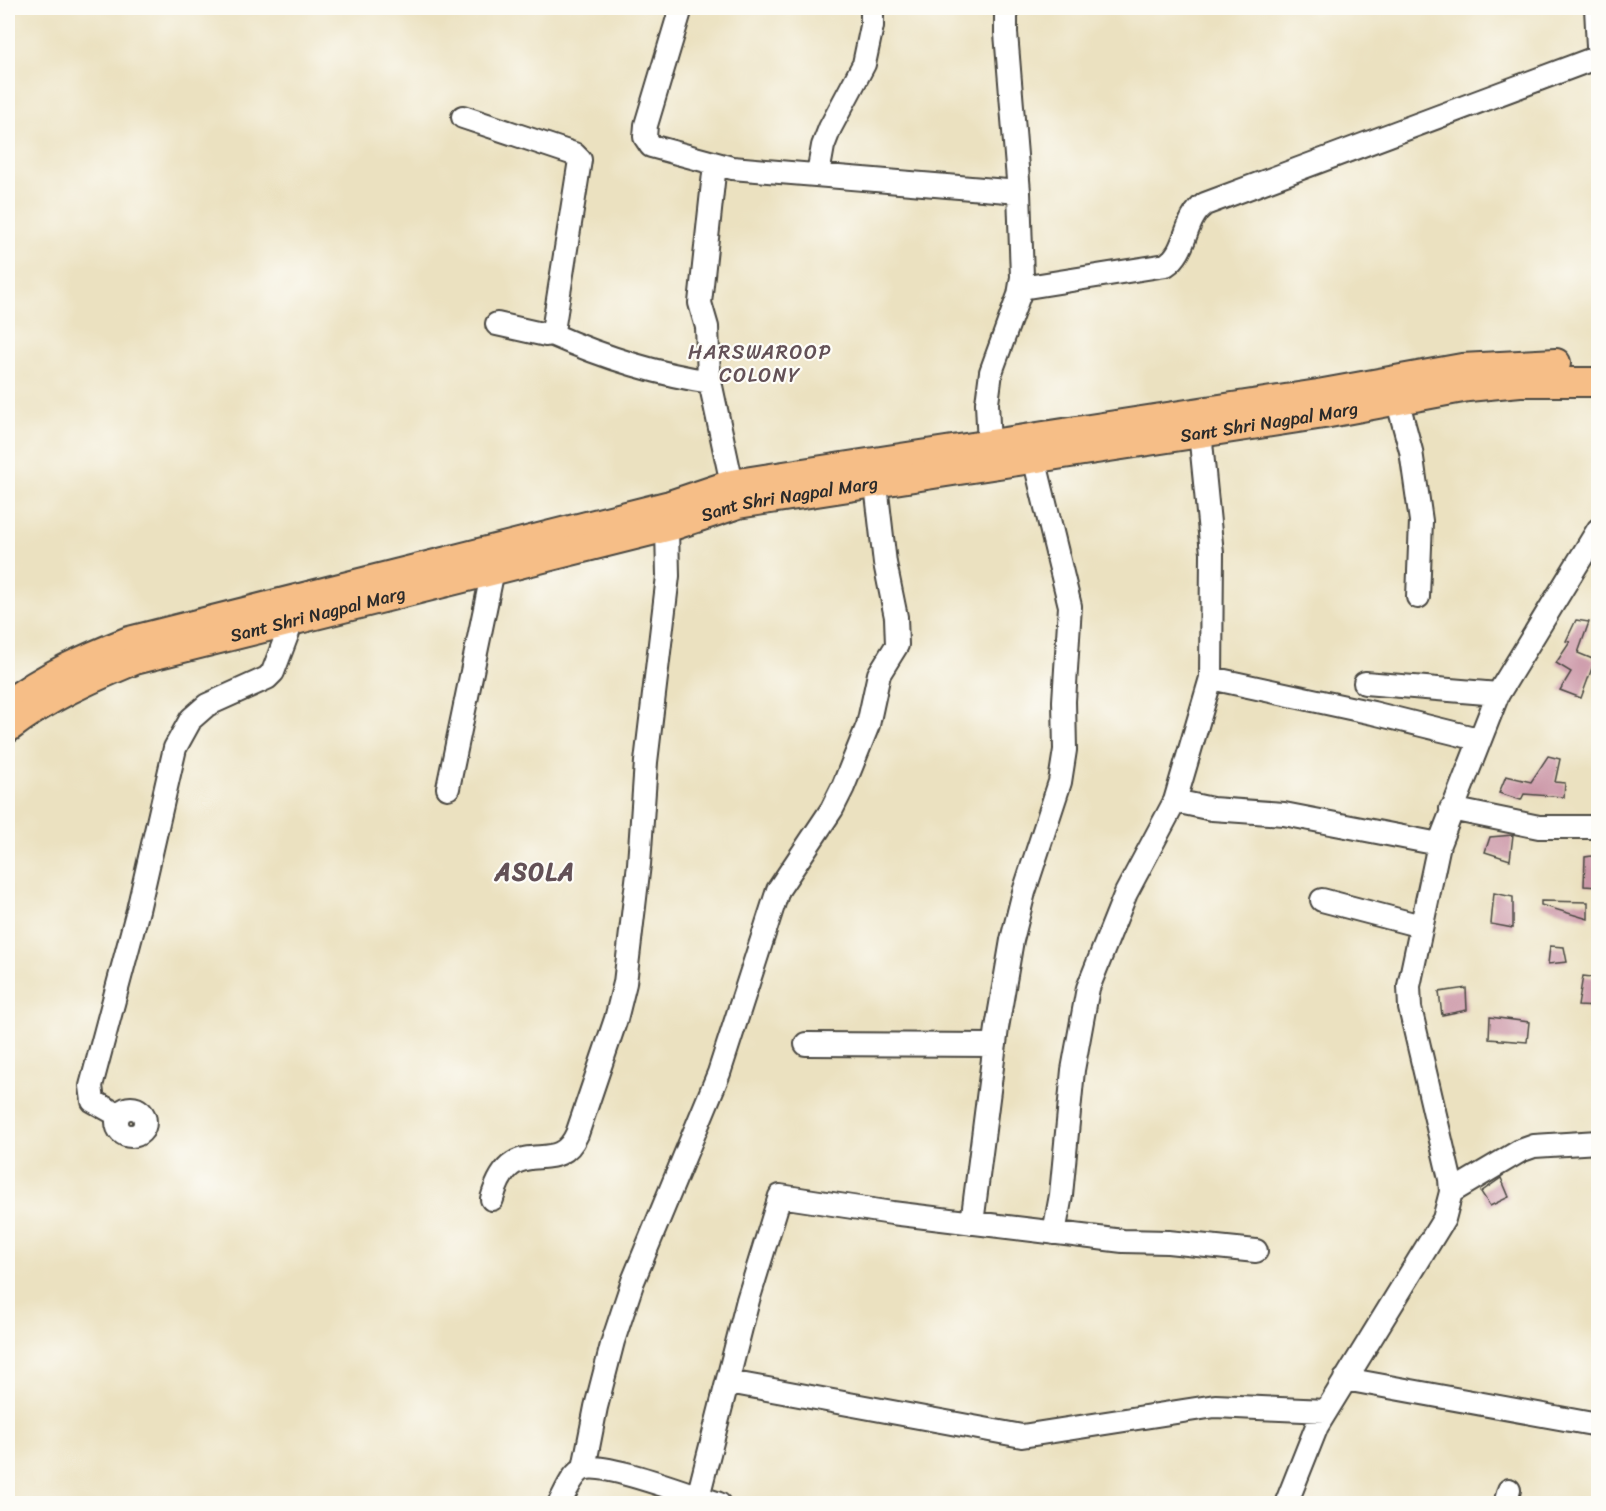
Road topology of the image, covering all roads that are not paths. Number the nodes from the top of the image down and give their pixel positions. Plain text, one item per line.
1 (681, 8) edge
2 (872, 8) edge
3 (1006, 8) edge
4 (1596, 8) edge
5 (1599, 47) edge
6 (1599, 57) edge
7 (463, 117) dead end
8 (715, 164) junction
9 (818, 174) junction
10 (1019, 192) junction
11 (1021, 288) junction
12 (497, 324) dead end
13 (551, 334) junction
14 (1599, 363) edge
15 (711, 382) junction
16 (1599, 382) edge
17 (1397, 399) junction
18 (1200, 432) junction
19 (989, 446) junction
20 (1034, 458) junction
21 (732, 484) junction
22 (876, 485) junction
23 (667, 527) junction
24 (1599, 530) edge
25 (492, 570) junction
26 (1418, 597) dead end
27 (293, 619) junction
28 (1211, 678) junction
29 (1365, 684) dead end
30 (1498, 694) junction
31 (8, 704) edge
32 (8, 728) edge
33 (1478, 740) junction
34 (448, 788) dead end
35 (1174, 801) junction
36 (1451, 809) junction
37 (1599, 827) edge
38 (1439, 844) junction
39 (1322, 900) dead end
40 (1421, 926) junction
41 (806, 1044) dead end
42 (995, 1045) junction
43 (118, 1115) dead end
44 (1599, 1142) edge
45 (1451, 1192) junction
46 (492, 1199) dead end
47 (972, 1223) junction
48 (1054, 1233) junction
49 (1256, 1251) dead end
50 (1346, 1379) junction
51 (729, 1382) junction
52 (1326, 1411) junction
53 (1599, 1425) edge
54 (585, 1468) junction
55 (698, 1497) junction
56 (559, 1503) edge
57 (719, 1503) edge
58 (1286, 1503) edge

1 - 8 street
2 - 9 street
3 - 10 street
4 - 5 street
6 - 11 street
7 - 13 street
8 - 9 street
8 - 15 street
9 - 10 street
10 - 11 street
11 - 19 street
12 - 13 street
13 - 15 street
14 - 19 main road, Sant Shri Nagpal Marg
15 - 21 street
16 - 17 main road, Sant Shri Nagpal Marg
17 - 18 main road, Sant Shri Nagpal Marg
17 - 26 street
18 - 20 main road, Sant Shri Nagpal Marg
18 - 28 street
19 - 21 main road, Sant Shri Nagpal Marg
20 - 22 main road, Sant Shri Nagpal Marg
20 - 42 street
21 - 31 main road, Sant Shri Nagpal Marg
22 - 23 main road, Sant Shri Nagpal Marg
22 - 54 street
23 - 25 main road, Sant Shri Nagpal Marg
23 - 46 street
24 - 30 street
25 - 27 main road, Sant Shri Nagpal Marg
25 - 34 street
27 - 32 main road, Sant Shri Nagpal Marg
27 - 43 street
28 - 33 street
28 - 35 street
29 - 30 street
30 - 33 street
33 - 36 street
35 - 38 street
35 - 48 street
36 - 37 street
36 - 38 street
38 - 40 street
39 - 40 street
40 - 45 street
41 - 42 street
42 - 47 street
44 - 45 street
45 - 50 street
47 - 48 street
47 - 51 street
48 - 49 street
50 - 52 street
50 - 53 street
51 - 52 street
51 - 55 street
52 - 58 street
54 - 55 street
54 - 56 street
55 - 57 street

